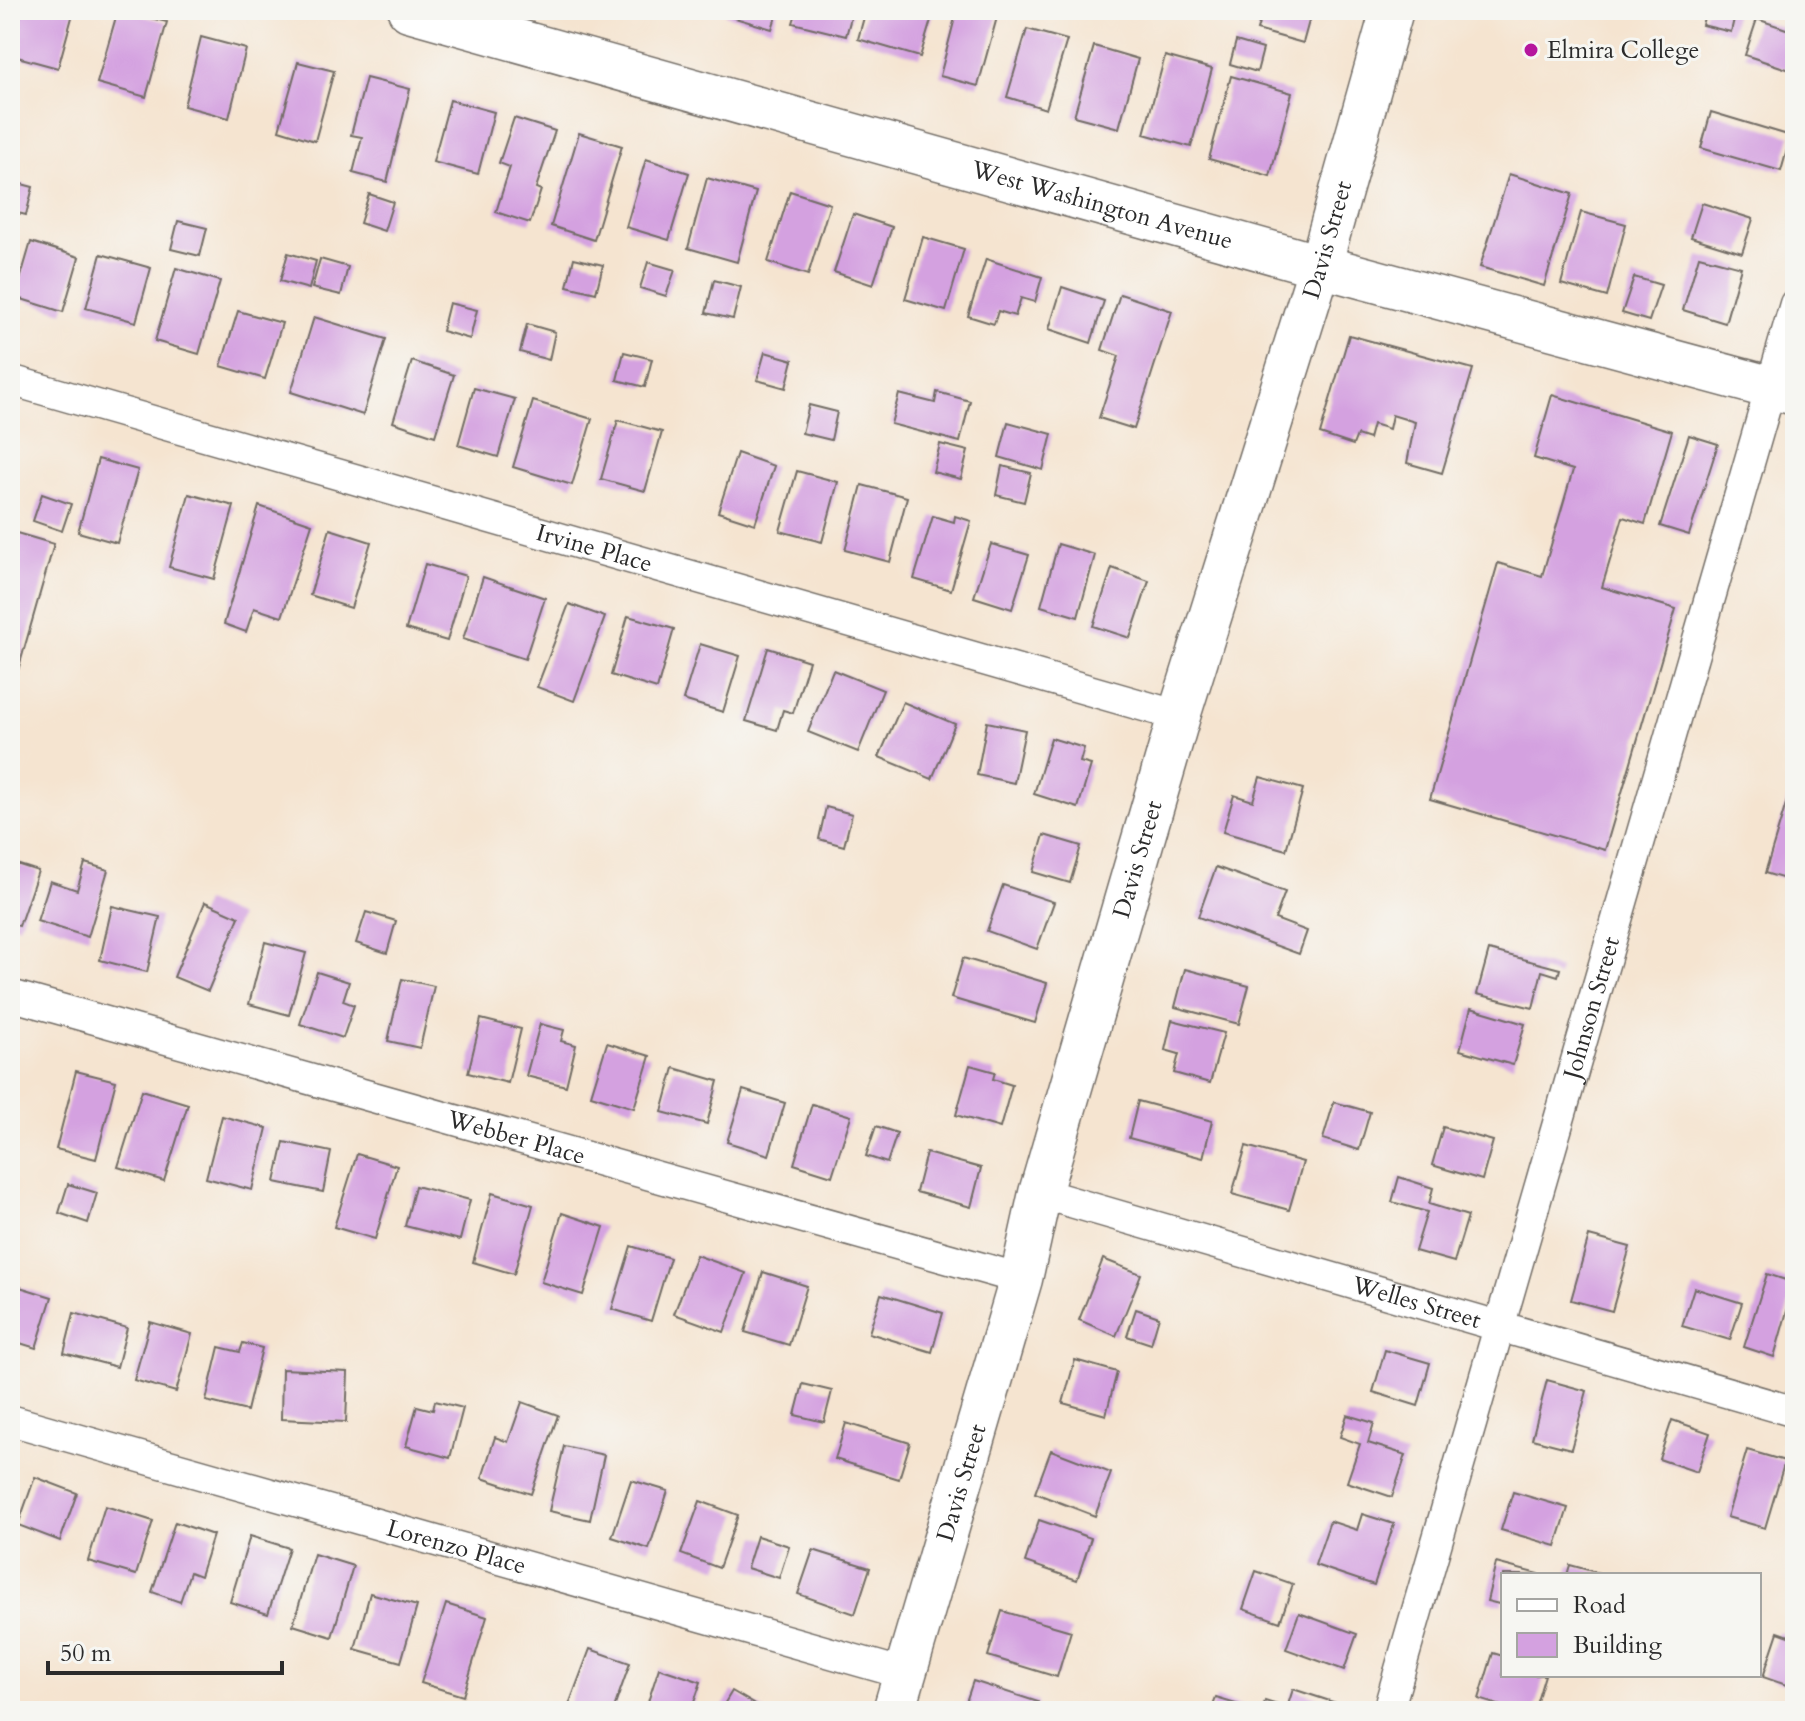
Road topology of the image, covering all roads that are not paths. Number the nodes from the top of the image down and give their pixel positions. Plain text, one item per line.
1 (409, 10) edge
2 (1392, 10) edge
3 (1320, 266) junction
4 (1795, 304) edge
5 (10, 380) edge
6 (1783, 391) edge
7 (1179, 716) junction
8 (10, 995) edge
9 (1040, 1193) junction
10 (1021, 1279) junction
11 (1498, 1324) junction
12 (1795, 1412) edge
13 (10, 1420) edge
14 (899, 1692) edge
15 (1388, 1711) edge

1 - 3 street, West Washington Avenue
2 - 3 street, Davis Street
3 - 6 street, West Washington Avenue
3 - 7 street, Davis Street
4 - 6 street, Johnson Street
5 - 7 street, Irvine Place
6 - 11 street, Johnson Street
7 - 9 street, Davis Street
8 - 10 street, Webber Place
9 - 10 street, Davis Street
9 - 11 street, Welles Street
10 - 14 street, Davis Street
11 - 12 street, Welles Street
11 - 15 street, Johnson Street
13 - 14 street, Lorenzo Place

